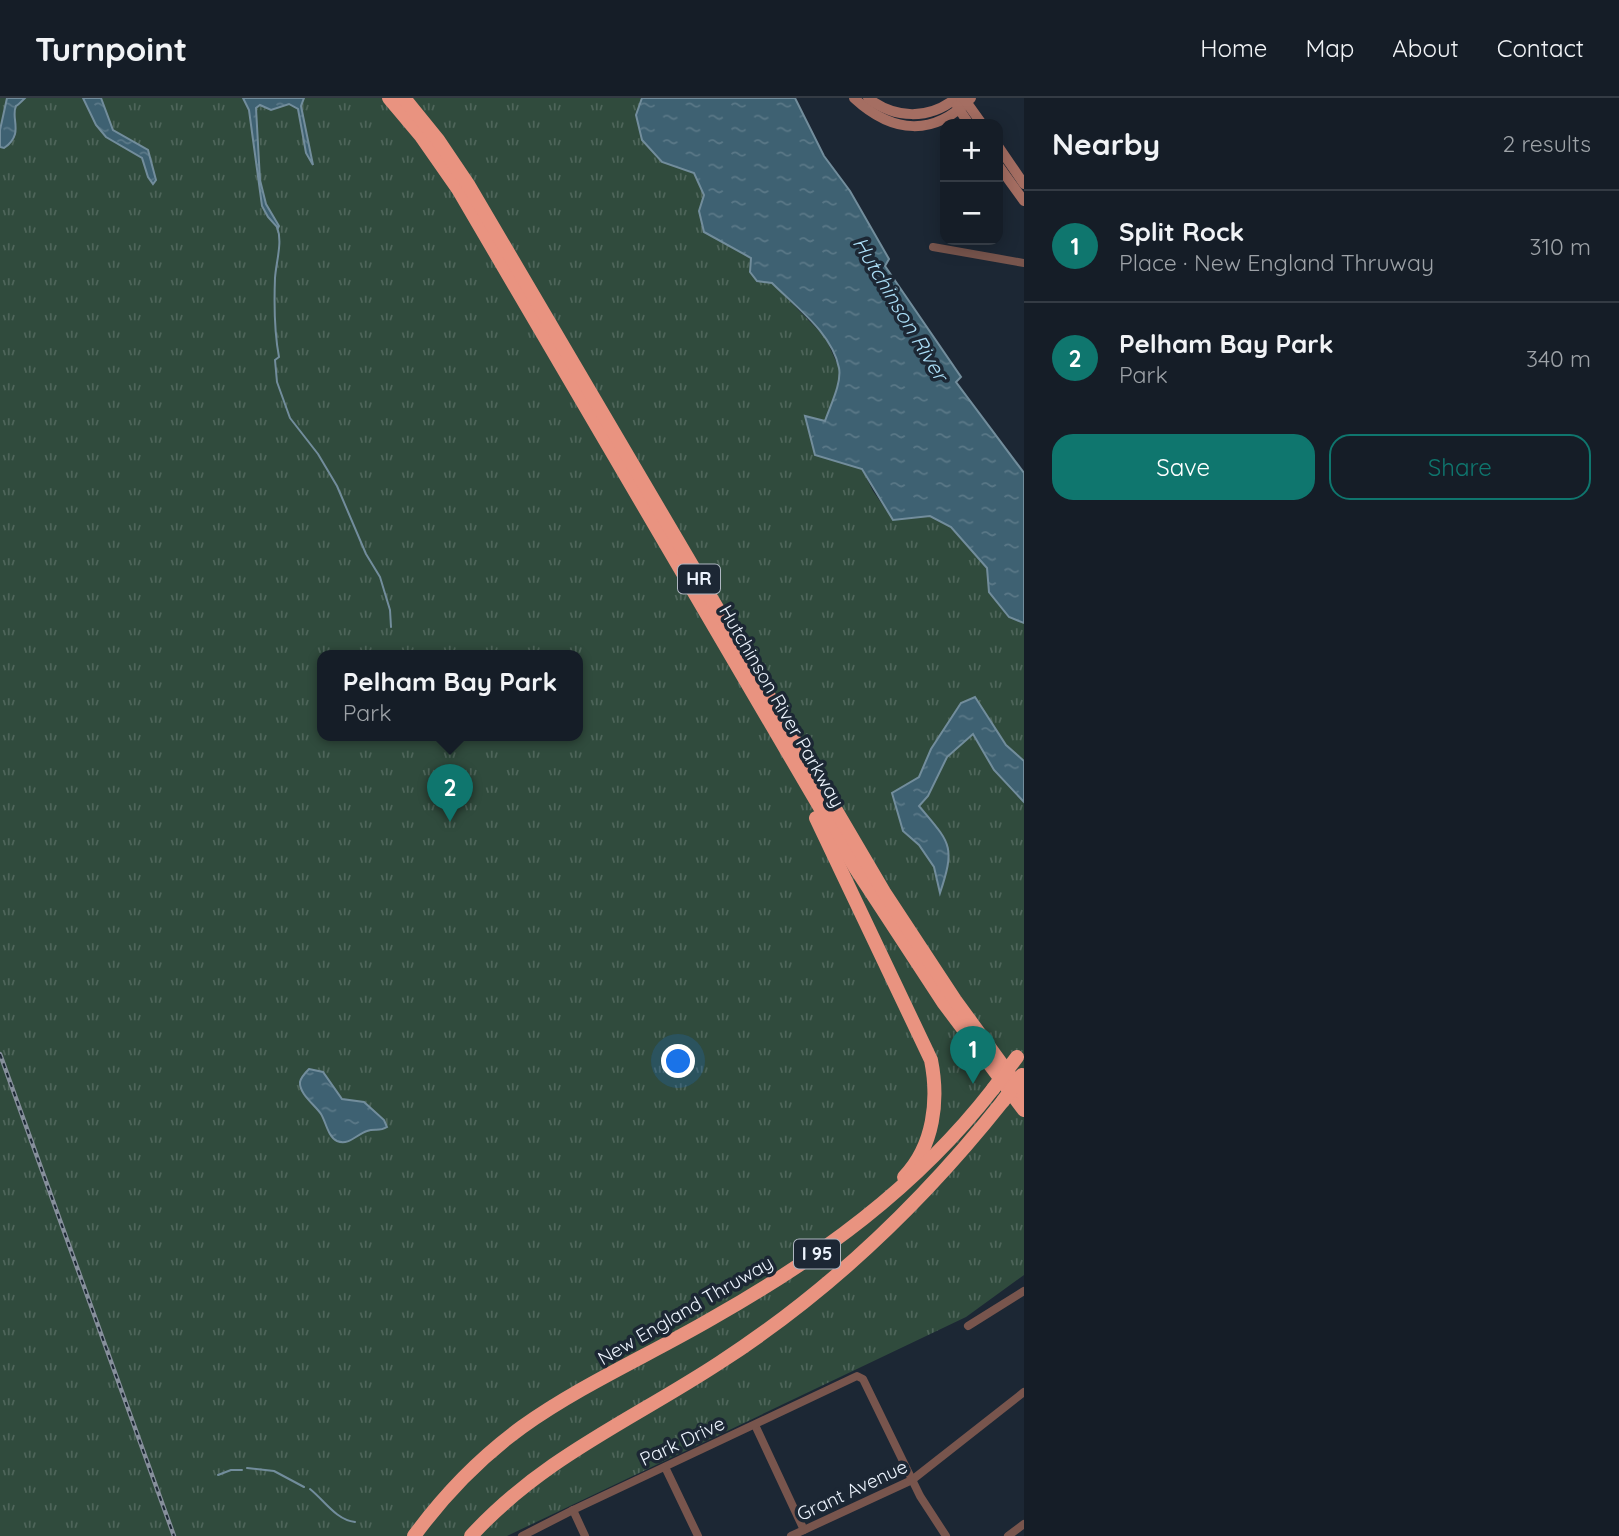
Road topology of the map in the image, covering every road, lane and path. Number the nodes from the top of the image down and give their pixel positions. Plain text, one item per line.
1 (389, 98) edge
2 (404, 98) edge
3 (854, 98) edge
4 (868, 98) edge
5 (956, 98) edge
6 (966, 104) edge
7 (978, 119) edge
8 (1003, 153) edge
9 (1003, 172) edge
10 (1024, 184) edge
11 (1024, 201) edge
12 (933, 247) dead end
13 (1024, 263) edge
14 (805, 783) junction
15 (1021, 1052) edge
16 (1020, 1077) edge
17 (1024, 1094) edge
18 (1024, 1110) edge
19 (884, 1203) junction
20 (1024, 1291) edge
21 (968, 1326) dead end
22 (1024, 1392) edge
23 (755, 1425) junction
24 (664, 1467) junction
25 (912, 1480) junction
26 (573, 1510) junction
27 (1024, 1524) edge
28 (804, 1530) junction
29 (415, 1536) edge
30 (471, 1536) edge
31 (522, 1536) edge
32 (585, 1536) edge
33 (698, 1536) edge
34 (791, 1536) edge
35 (946, 1536) edge
36 (1008, 1536) edge

1 - 14 highway, Hutchinson River Parkway / HR
2 - 16 highway, Hutchinson River Parkway / HR
3 - 6 main road
4 - 5 main road
5 - 6 main road
6 - 7 main road
8 - 10 main road
9 - 11 main road
12 - 13 street
14 - 18 highway, Hutchinson River Parkway / HR
14 - 19 highway
15 - 19 highway, New England Thruway / I 95, bridge
16 - 17 highway, Hutchinson River Parkway / HR
16 - 30 highway, I 95, bridge
19 - 29 highway, New England Thruway / I 95
20 - 21 street
22 - 25 street, Grant Avenue
23 - 24 street, Park Drive
23 - 25 street, Park Drive
23 - 28 street
24 - 26 street, Park Drive
24 - 33 street
25 - 28 street, Grant Avenue
25 - 35 street
26 - 31 street, Park Drive
26 - 32 street
27 - 36 street
28 - 34 street, Grant Avenue

